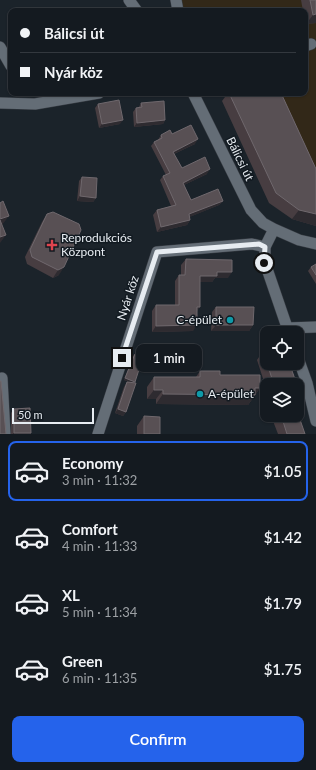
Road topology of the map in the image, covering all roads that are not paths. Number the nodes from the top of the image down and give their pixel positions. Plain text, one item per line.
1 (0, 47) edge
2 (8, 61) edge
3 (30, 96) edge
4 (82, 96) edge
5 (194, 96) edge
6 (0, 103) edge
7 (35, 104) junction
8 (274, 229) junction
9 (316, 244) edge
10 (265, 247) junction
11 (287, 326) edge
12 (316, 326) edge
13 (304, 328) edge
14 (302, 370) edge
15 (2, 378) dead end
16 (316, 421) edge
17 (5, 434) edge
18 (98, 434) edge

1 - 2 street
3 - 7 street
4 - 7 street
5 - 8 street, Bálicsi út
6 - 7 street
8 - 9 street, Bálicsi út
8 - 10 street
10 - 11 street
10 - 18 street, Nyár köz
12 - 13 street
14 - 16 street
15 - 17 street

